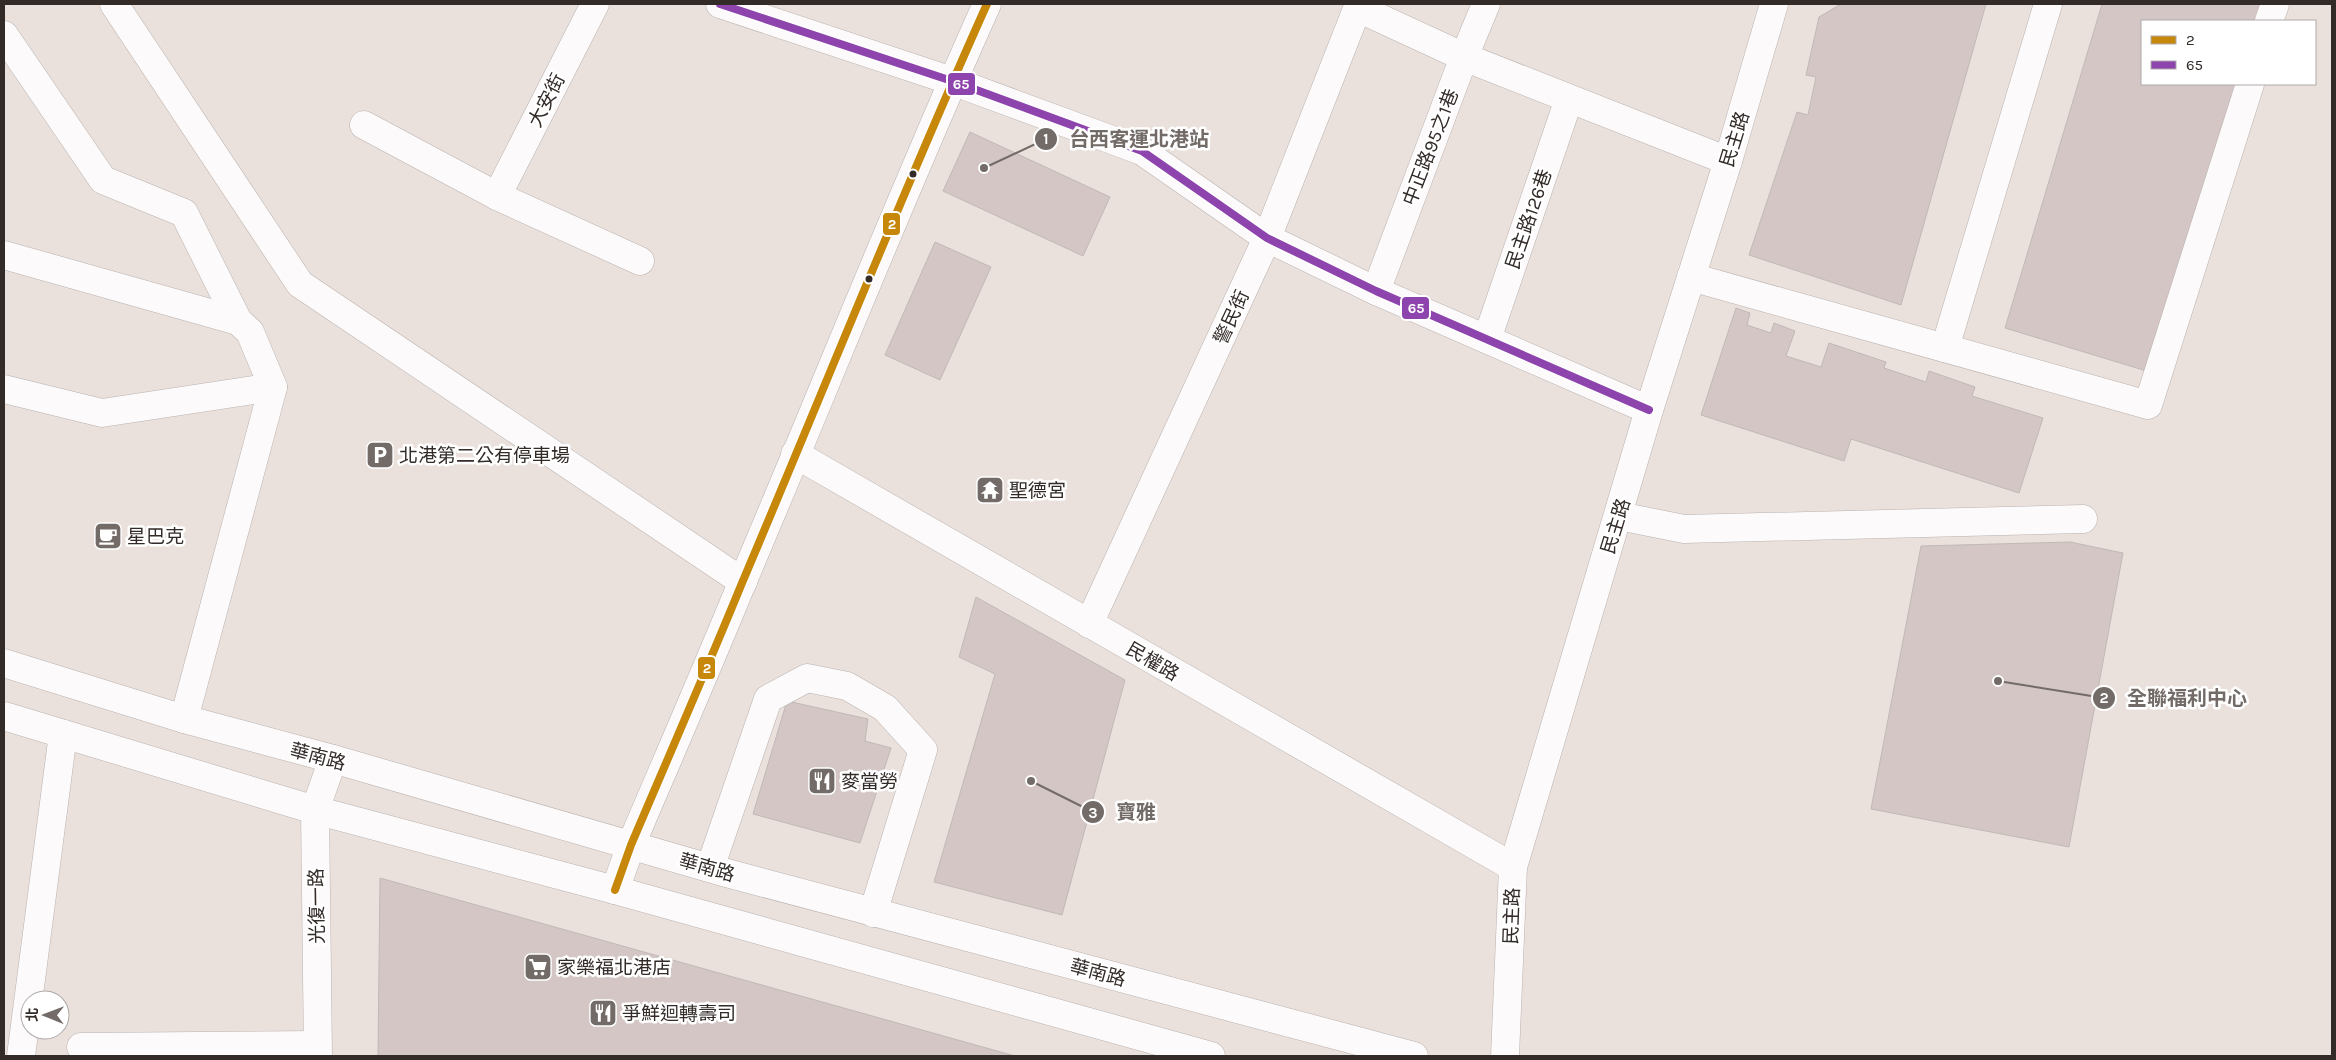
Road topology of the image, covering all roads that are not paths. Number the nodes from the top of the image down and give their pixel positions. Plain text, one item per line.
1 (114, 4) edge
2 (595, 4) edge
3 (720, 4) edge
4 (987, 4) edge
5 (1486, 4) edge
6 (1774, 4) edge
7 (2048, 4) edge
8 (2275, 4) edge
9 (1358, 6) edge
10 (2270, 20) edge
11 (4, 35) edge
12 (1464, 57) junction
13 (952, 81) junction
14 (2250, 85) edge
15 (1569, 99) junction
16 (364, 125) dead end
17 (1728, 162) junction
18 (496, 196) junction
19 (1267, 238) junction
20 (4, 255) edge
21 (640, 261) dead end
22 (1691, 277) junction
23 (1376, 291) junction
24 (238, 321) junction
25 (1487, 339) junction
26 (1945, 348) junction
27 (273, 387) junction
28 (4, 388) edge
29 (1649, 410) junction
30 (794, 454) junction
31 (1619, 516) junction
32 (2083, 519) dead end
33 (743, 582) junction
34 (1089, 624) junction
35 (4, 663) edge
36 (4, 716) edge
37 (184, 719) junction
38 (63, 734) junction
39 (333, 759) junction
40 (315, 810) junction
41 (631, 845) junction
42 (1513, 867) junction
43 (710, 868) junction
44 (615, 890) junction
45 (873, 913) junction
46 (81, 1046) dead end
47 (318, 1050) edge
48 (22, 1056) edge
49 (1211, 1056) edge
50 (1414, 1056) edge
51 (1505, 1056) edge

1 - 33 street
2 - 18 street, 大安街
3 - 13 street
4 - 13 street
5 - 12 street, 中正路95之1巷
6 - 17 street, 民主路
7 - 26 street
8 - 10 street
9 - 12 street
9 - 19 street, 警民街
11 - 24 street
12 - 15 street
12 - 23 street, 中正路95之1巷
13 - 19 street
13 - 30 street
14 - 26 street
15 - 17 street
15 - 25 street, 民主路126巷
16 - 18 street
17 - 22 street, 民主路
18 - 21 street
19 - 23 street
19 - 34 street, 警民街
20 - 24 street
22 - 26 street
22 - 29 street, 民主路
23 - 25 street
24 - 27 street
25 - 29 street
27 - 28 street
27 - 37 street
29 - 31 street, 民主路
30 - 33 street
30 - 34 street, 民權路
31 - 32 street
31 - 42 street, 民主路
33 - 41 street
34 - 42 street, 民權路
35 - 37 street, 華南路
36 - 38 street
37 - 39 street, 華南路
38 - 40 street
38 - 48 street
39 - 40 street, 光復一路
39 - 41 street, 華南路
40 - 44 street
40 - 47 street, 光復一路
41 - 43 street, 華南路
41 - 44 street
42 - 51 street, 民主路
43 - 45 street, 華南路
43 - 45 street
44 - 49 street
45 - 50 street, 華南路
46 - 47 street

